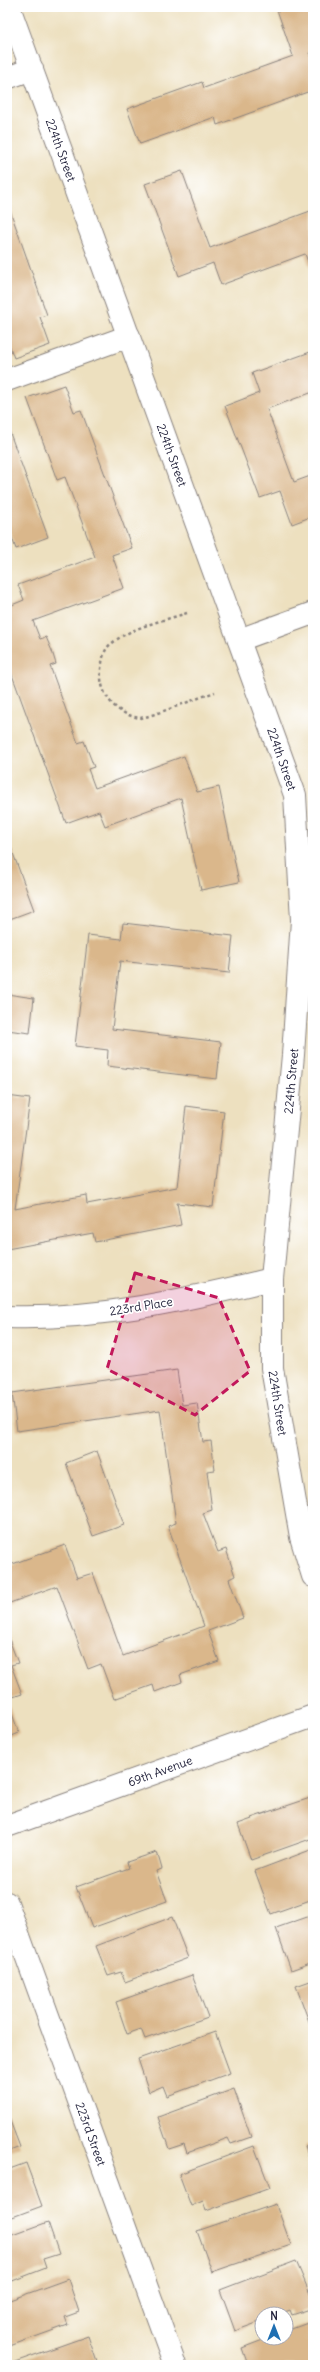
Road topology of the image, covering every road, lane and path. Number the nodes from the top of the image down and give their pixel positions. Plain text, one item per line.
1 (9, 7) edge
2 (32, 69) junction
3 (7, 78) edge
4 (129, 336) junction
5 (7, 380) edge
6 (186, 613) dead end
7 (313, 613) edge
8 (239, 640) junction
9 (215, 692) dead end
10 (272, 1279) junction
11 (7, 1318) edge
12 (313, 1576) edge
13 (313, 1716) edge
14 (7, 1826) edge
15 (7, 1903) edge
16 (175, 2365) edge

1 - 2 street, 224th Street
2 - 3 street
2 - 4 street, 224th Street
4 - 5 street
4 - 8 street, 224th Street
6 - 9 path
7 - 8 street
8 - 10 street, 224th Street
10 - 11 street, 223rd Place
10 - 12 street, 224th Street
13 - 14 street, 69th Avenue
15 - 16 street, 223rd Street

